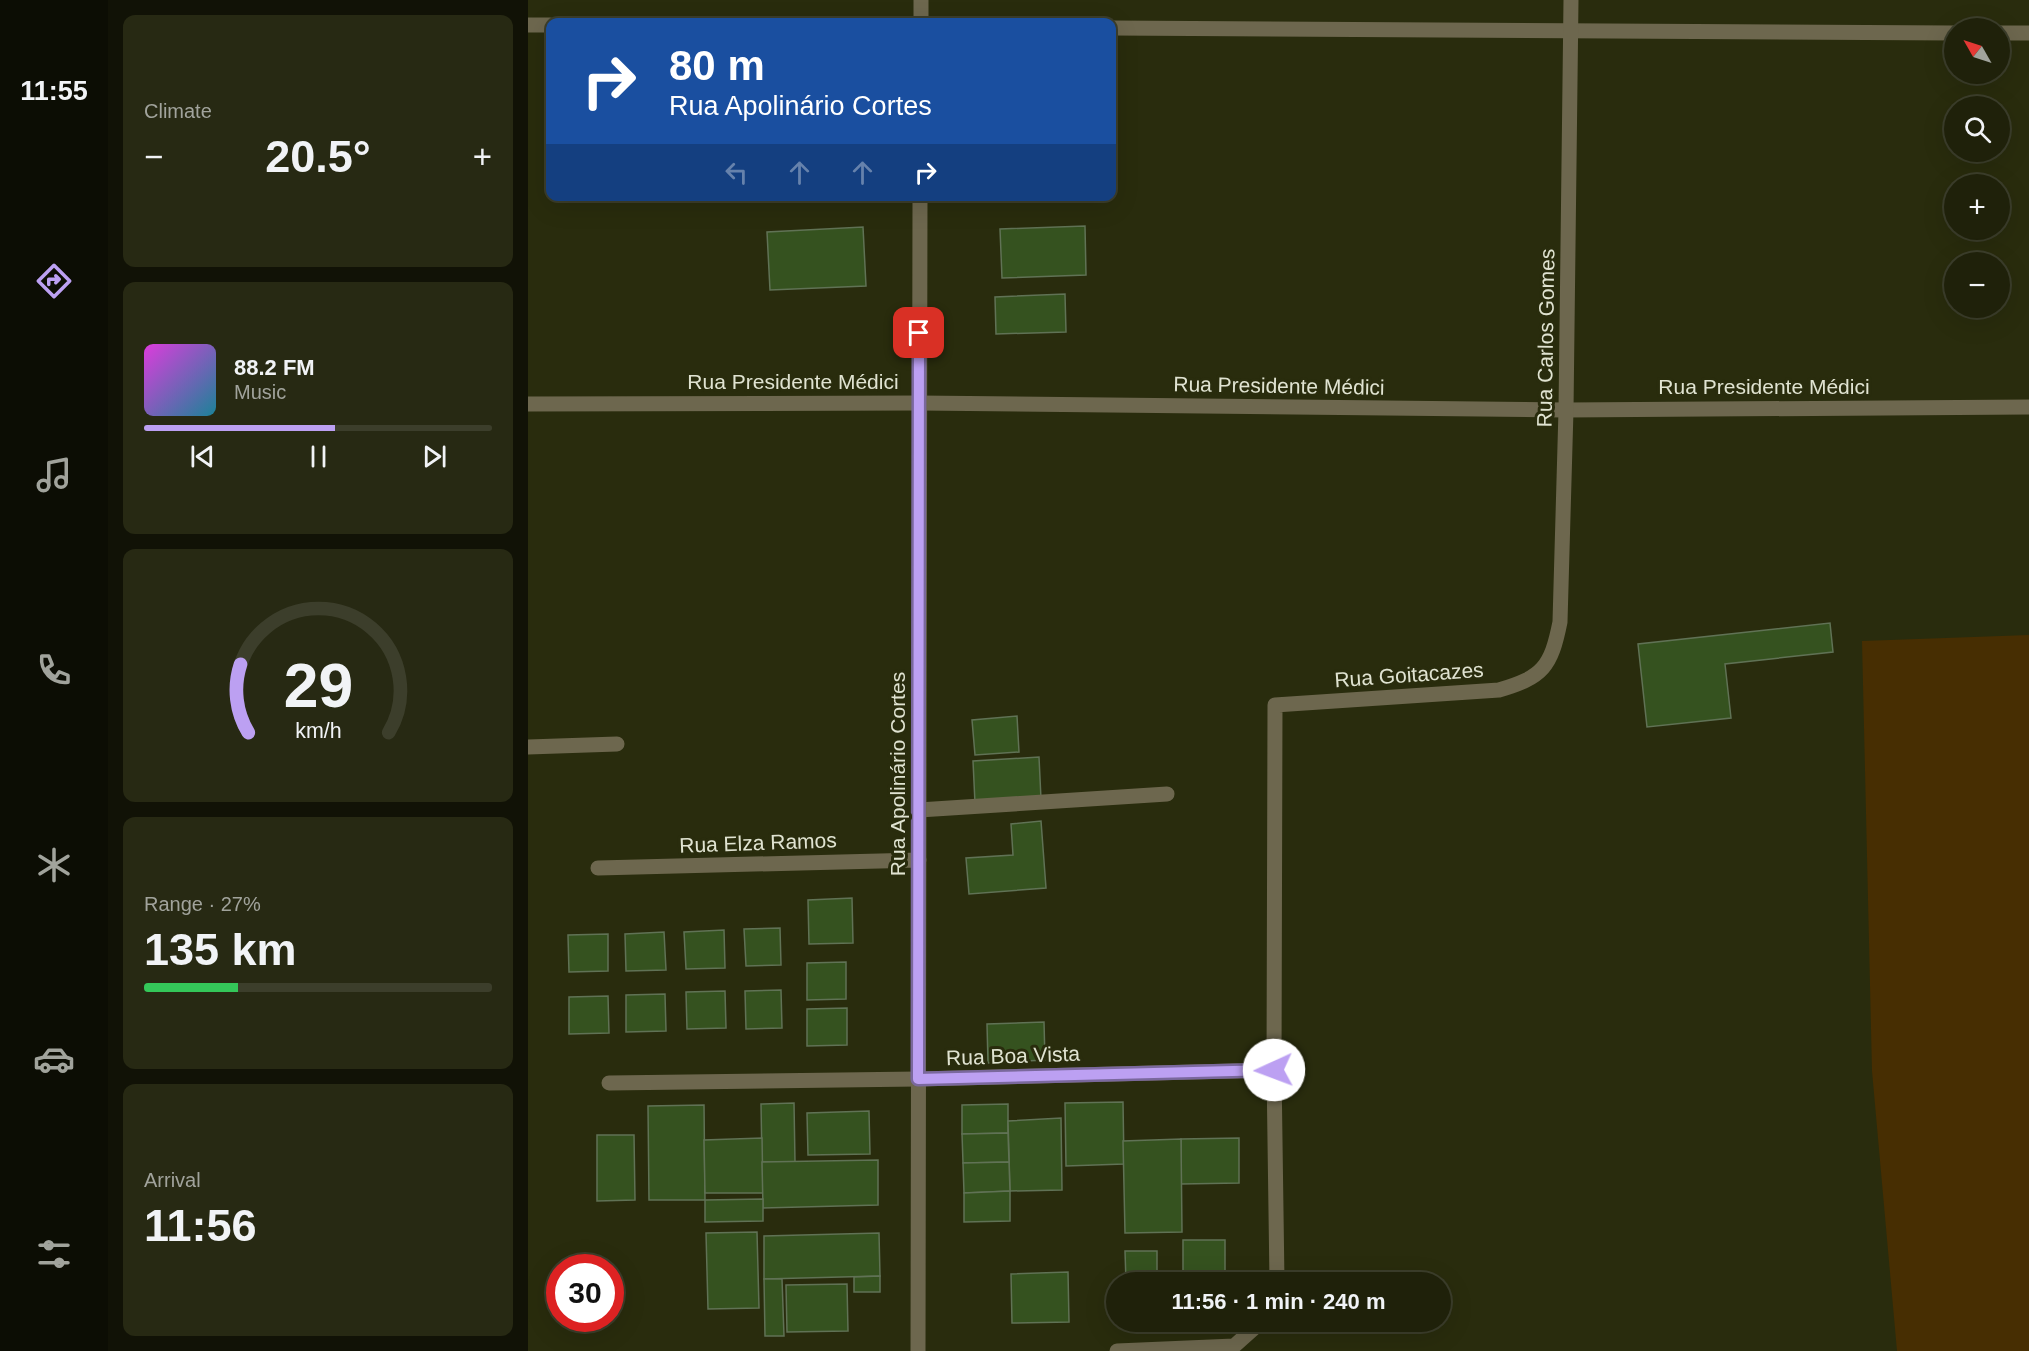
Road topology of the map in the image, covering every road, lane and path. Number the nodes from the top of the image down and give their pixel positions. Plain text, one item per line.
1 (921, 0) edge
2 (1571, 0) edge
3 (921, 18) edge
4 (528, 25) edge
5 (546, 25) edge
6 (1116, 27) edge
7 (1571, 32) junction
8 (1944, 33) edge
9 (2010, 33) edge
10 (2029, 33) edge
11 (920, 201) edge
12 (919, 403) junction
13 (528, 404) edge
14 (2029, 407) edge
15 (1566, 410) junction
16 (1542, 671) joint
17 (617, 744) dead end
18 (528, 747) edge
19 (1167, 794) dead end
20 (919, 810) junction
21 (919, 860) junction
22 (598, 868) dead end
23 (1274, 1070) junction
24 (918, 1079) junction
25 (609, 1083) dead end
26 (1277, 1272) edge
27 (1250, 1332) edge
28 (918, 1351) edge
29 (1117, 1351) edge

1 - 3 street
2 - 7 street, Rua Carlos Gomes
4 - 5 street
6 - 7 street
7 - 8 street
7 - 15 street, Rua Carlos Gomes
9 - 10 street
11 - 12 street, Rua Apolinário Cortes
12 - 13 street, Rua Presidente Médici
12 - 15 street, Rua Presidente Médici
12 - 20 street, Rua Apolinário Cortes
14 - 15 street, Rua Presidente Médici
15 - 16 street, Rua Carlos Gomes
16 - 23 street, Rua Goitacazes
17 - 18 street
19 - 20 street
20 - 21 street, Rua Apolinário Cortes
21 - 22 street, Rua Elza Ramos
21 - 24 street, Rua Apolinário Cortes
23 - 24 street, Rua Boa Vista
23 - 26 street
24 - 25 street, Rua Boa Vista
24 - 28 street, Rua Apolinário Cortes
27 - 29 street

